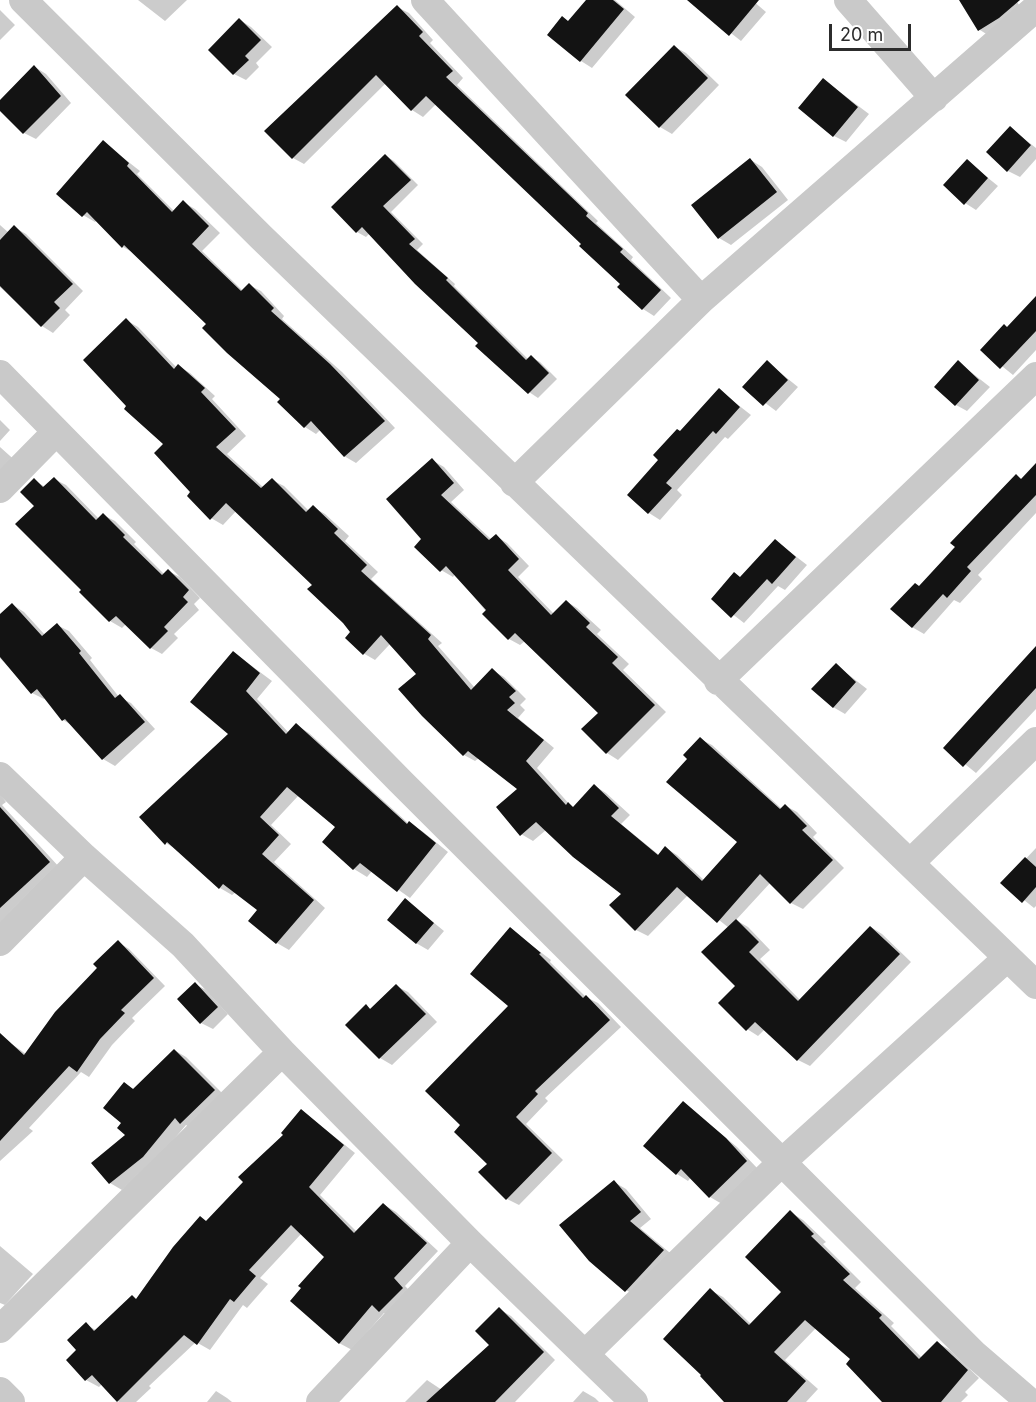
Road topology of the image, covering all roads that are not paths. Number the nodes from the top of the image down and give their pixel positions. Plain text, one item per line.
1 (23, 0) edge
2 (425, 0) edge
3 (848, 0) edge
4 (1036, 8) edge
5 (934, 98) junction
6 (701, 300) junction
7 (0, 374) edge
8 (1036, 376) edge
9 (56, 432) junction
10 (514, 483) junction
11 (0, 489) edge
12 (718, 681) junction
13 (1036, 741) edge
14 (0, 776) edge
15 (84, 857) junction
16 (910, 863) junction
17 (0, 942) edge
18 (1007, 958) junction
19 (1036, 985) edge
20 (282, 1052) junction
21 (782, 1162) junction
22 (470, 1243) junction
23 (0, 1329) edge
24 (586, 1353) junction
25 (0, 1391) edge
26 (11, 1402) edge
27 (320, 1402) edge
28 (634, 1402) edge
29 (1030, 1402) edge

1 - 10 street
2 - 6 street
3 - 5 street
4 - 5 street
5 - 6 street
6 - 10 street
7 - 9 street
8 - 12 street
9 - 11 street
9 - 21 street
10 - 12 street
12 - 16 street
13 - 16 street
14 - 15 street
15 - 17 street
15 - 20 street
16 - 18 street
18 - 19 street
18 - 21 street
20 - 22 street
20 - 23 street
21 - 24 street
21 - 29 street
22 - 24 street
22 - 27 street
24 - 28 street
25 - 26 street

